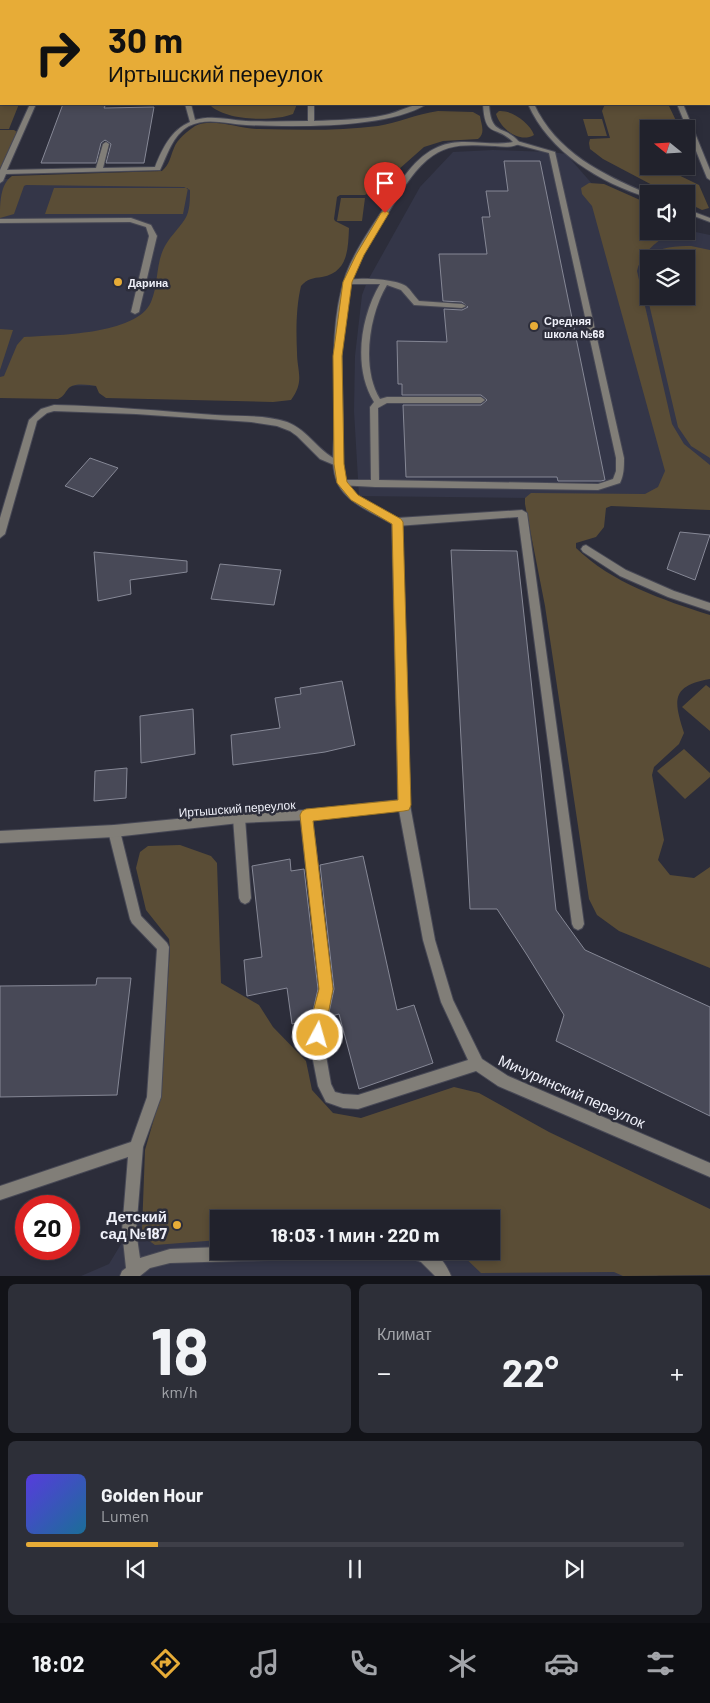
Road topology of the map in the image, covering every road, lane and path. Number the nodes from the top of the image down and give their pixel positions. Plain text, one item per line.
1 (33, 105) edge
2 (188, 105) edge
3 (311, 105) edge
4 (421, 105) edge
5 (486, 105) edge
6 (531, 105) edge
7 (680, 105) edge
8 (193, 122) junction
9 (311, 123) junction
10 (517, 143) junction
11 (106, 144) dead end
12 (99, 170) junction
13 (2, 172) edge
14 (710, 178) edge
15 (0, 181) edge
16 (640, 192) edge
17 (695, 214) edge
18 (710, 220) edge
19 (0, 221) edge
20 (348, 282) junction
21 (384, 283) junction
22 (462, 306) dead end
23 (135, 312) dead end
24 (481, 400) dead end
25 (378, 403) junction
26 (339, 464) junction
27 (342, 483) junction
28 (375, 484) junction
29 (398, 522) junction
30 (0, 534) edge
31 (586, 549) dead end
32 (710, 607) edge
33 (404, 805) junction
34 (306, 815) junction
35 (239, 818) junction
36 (114, 831) junction
37 (0, 837) edge
38 (245, 898) dead end
39 (578, 924) dead end
40 (476, 1064) junction
41 (136, 1147) junction
42 (710, 1170) edge
43 (0, 1193) edge
44 (210, 1255) edge
45 (430, 1260) edge
46 (131, 1273) edge
47 (444, 1276) edge

1 - 13 street
2 - 8 street
3 - 9 street
4 - 9 street
5 - 10 street
6 - 16 street
7 - 14 street
8 - 9 street
8 - 12 street
10 - 20 street
10 - 28 street
11 - 12 street
12 - 13 street
13 - 15 street
17 - 18 street
19 - 23 street
20 - 21 street
20 - 26 street
21 - 22 street
21 - 25 street
24 - 25 street
25 - 28 street
26 - 27 street
26 - 30 street
27 - 28 street
27 - 29 street
29 - 33 street
29 - 39 street
31 - 32 street
33 - 34 street, Иртышский переулок
33 - 40 street
34 - 35 street, Иртышский переулок
34 - 40 street
35 - 36 street, Иртышский переулок
35 - 38 street
36 - 37 street, Иртышский переулок
36 - 41 street
40 - 42 street, Мичуринский переулок
41 - 43 street
41 - 46 street
44 - 46 street
45 - 47 street

